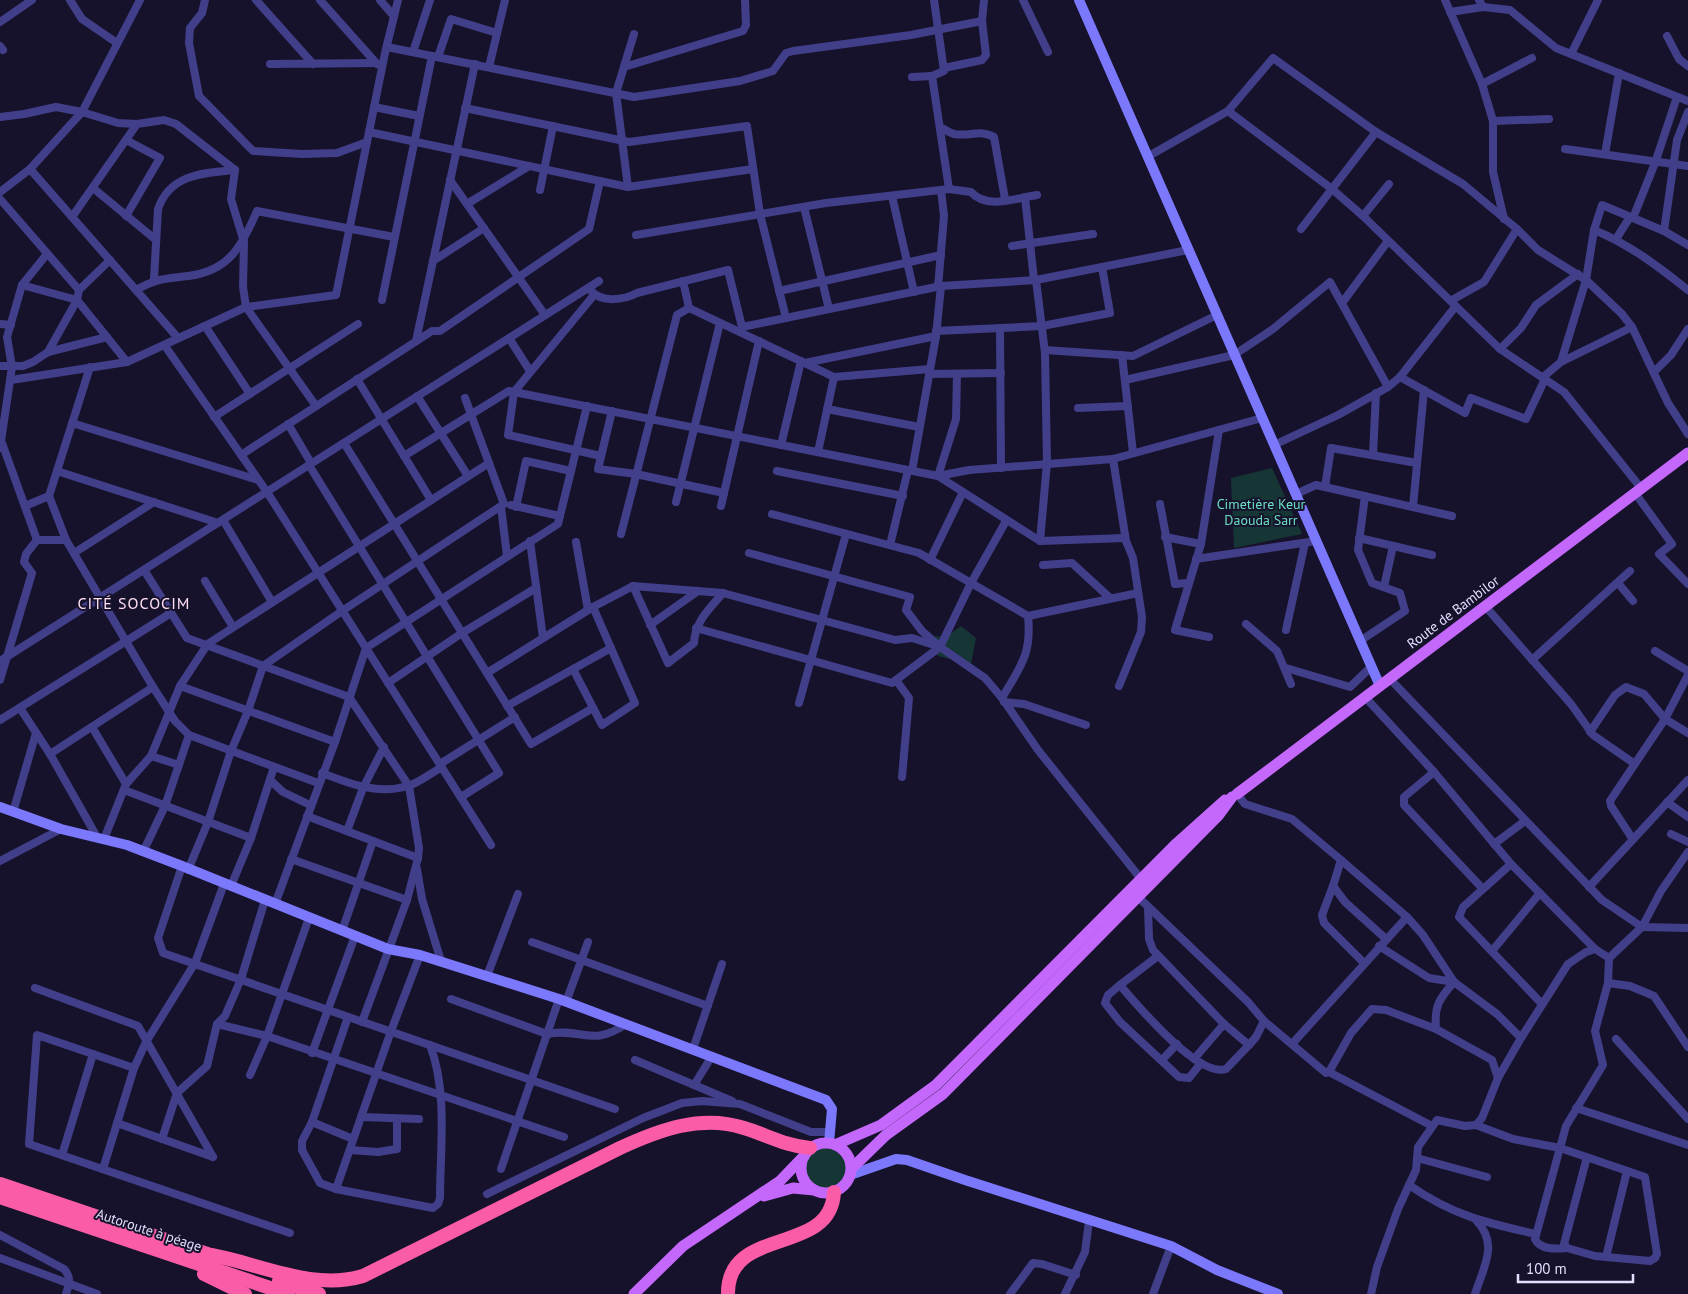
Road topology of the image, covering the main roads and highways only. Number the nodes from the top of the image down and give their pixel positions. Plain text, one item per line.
1 (1688, 453) edge
2 (1234, 795) junction
3 (832, 1140) junction
4 (807, 1152) junction
5 (851, 1171) junction
6 (0, 1184) edge
7 (815, 1190) junction
8 (834, 1192) junction
9 (0, 1197) edge
10 (755, 1199) junction
11 (130, 1241) junction
12 (211, 1255) junction
13 (246, 1294) edge
14 (288, 1294) edge
15 (319, 1294) edge
16 (634, 1294) edge
17 (728, 1294) edge

1 - 2 main road, Route de Bambilor
2 - 3 main road
2 - 5 main road
3 - 4 main road
3 - 5 main road
4 - 7 main road
4 - 10 main road
4 - 12 highway
5 - 8 main road
6 - 12 highway
7 - 8 main road
7 - 10 main road
8 - 17 highway
9 - 11 highway, Autoroute à péage
10 - 16 main road
11 - 13 highway
11 - 14 highway, Autoroute à péage
12 - 15 highway

